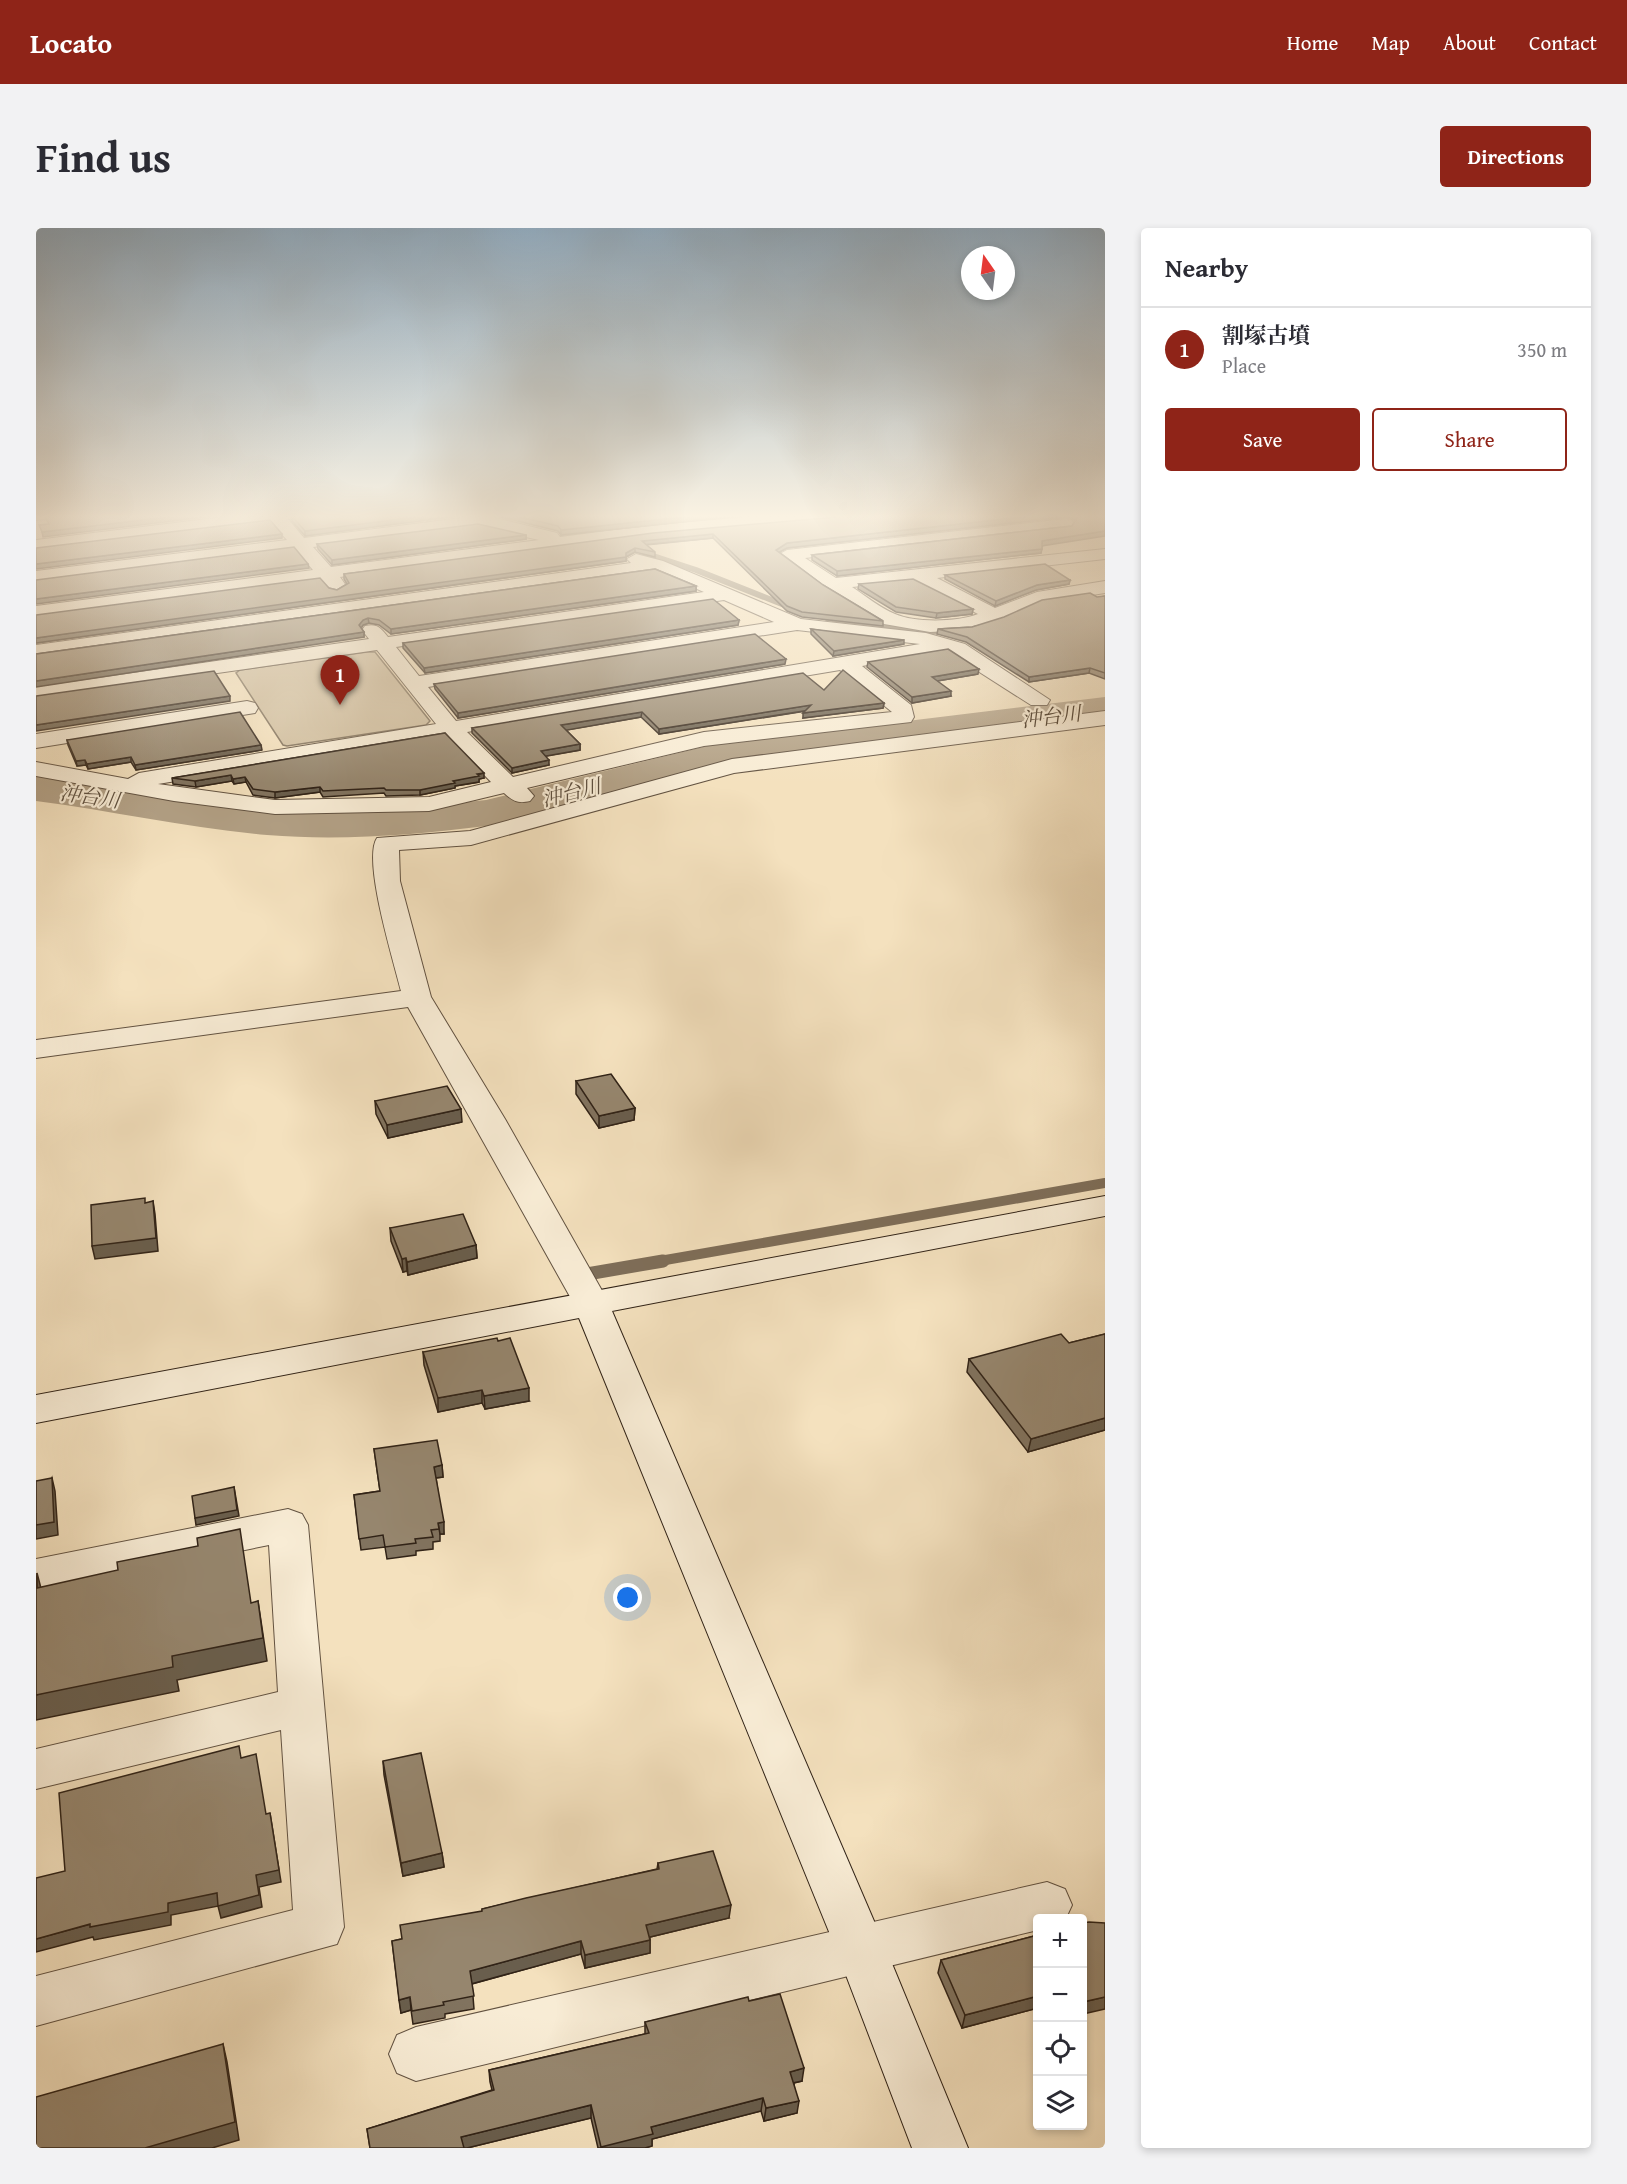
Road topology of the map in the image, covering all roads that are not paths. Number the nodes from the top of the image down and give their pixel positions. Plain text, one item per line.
1 (99, 604) edge
2 (350, 604) edge
3 (378, 604) edge
4 (660, 604) edge
5 (749, 604) edge
6 (864, 604) edge
7 (972, 604) edge
8 (1024, 604) edge
9 (353, 607) junction
10 (36, 612) edge
11 (996, 616) junction
12 (797, 624) junction
13 (934, 637) junction
14 (383, 643) junction
15 (36, 651) edge
16 (846, 664) junction
17 (416, 683) junction
18 (234, 687) junction
19 (36, 693) edge
20 (1039, 700) dead end
21 (1105, 718) edge
22 (452, 727) junction
23 (36, 741) edge
24 (276, 756) junction
25 (732, 766) junction
26 (36, 769) edge
27 (122, 783) junction
28 (512, 790) junction
29 (417, 997) junction
30 (36, 1049) edge
31 (1105, 1206) edge
32 (591, 1303) junction
33 (36, 1409) edge
34 (36, 1576) edge
35 (302, 1706) junction
36 (36, 1769) edge
37 (1047, 1905) dead end
38 (861, 1949) junction
39 (36, 2001) edge
40 (416, 2054) dead end
41 (940, 2148) edge

1 - 10 street
2 - 9 street
3 - 9 street
4 - 14 street
5 - 12 street
6 - 13 street
7 - 11 street
8 - 11 street
9 - 14 street
9 - 15 street
11 - 13 street
12 - 13 street
12 - 17 street
13 - 16 street
13 - 20 street
14 - 17 street
14 - 18 street
16 - 22 street
16 - 28 street
17 - 22 street
18 - 19 street
18 - 23 street
18 - 24 street
21 - 25 street
22 - 24 street
22 - 28 street
24 - 27 street
25 - 28 street
25 - 29 street
26 - 27 street
27 - 28 street
29 - 30 street
29 - 32 street
31 - 32 street
32 - 33 street
32 - 38 street
34 - 35 street
35 - 36 street
35 - 39 street
37 - 38 street
38 - 40 street
38 - 41 street

